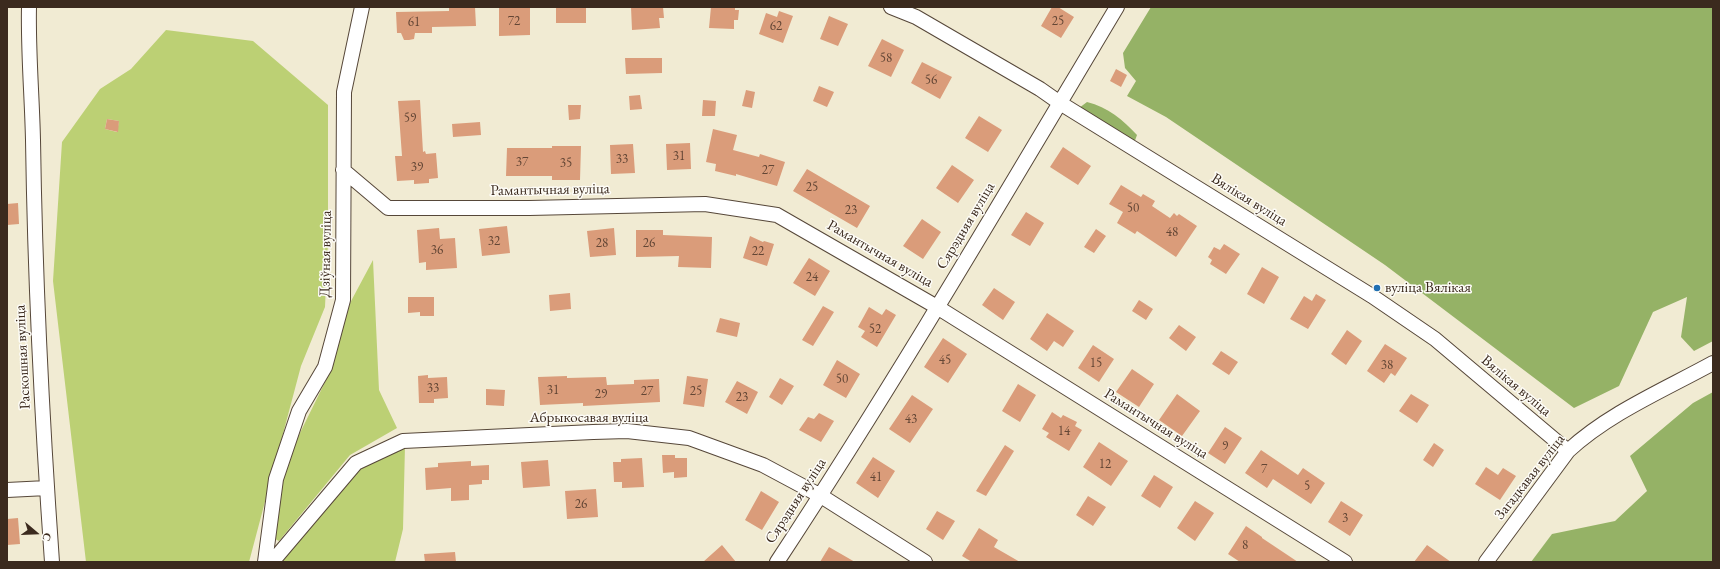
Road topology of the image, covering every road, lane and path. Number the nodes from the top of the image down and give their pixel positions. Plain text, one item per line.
1 (29, 7) edge
2 (362, 7) edge
3 (891, 7) edge
4 (1117, 7) edge
5 (1060, 103) junction
6 (343, 170) junction
7 (937, 307) junction
8 (1713, 363) edge
9 (1568, 451) junction
10 (47, 488) junction
11 (7, 490) edge
12 (821, 496) junction
13 (52, 562) edge
14 (264, 562) edge
15 (272, 562) edge
16 (777, 562) edge
17 (924, 562) edge
18 (1345, 562) edge
19 (1486, 562) edge

1 - 10 street, Раскошная вуліца
2 - 6 street, Дзіўная вуліца
3 - 5 street, Вялікая вуліца
4 - 5 street, Сярэдняя вуліца
5 - 7 street, Сярэдняя вуліца
5 - 9 street, Вялікая вуліца
6 - 7 street, Рамантычная вуліца
6 - 14 street, Дзіўная вуліца
7 - 12 street, Сярэдняя вуліца
7 - 18 street, Рамантычная вуліца
8 - 9 street, Загадкавая вуліца
9 - 19 street, Загадкавая вуліца
10 - 11 street
10 - 13 street, Раскошная вуліца
12 - 15 street, Абрыкосавая вуліца
12 - 16 street, Сярэдняя вуліца
12 - 17 street, Абрыкосавая вуліца

